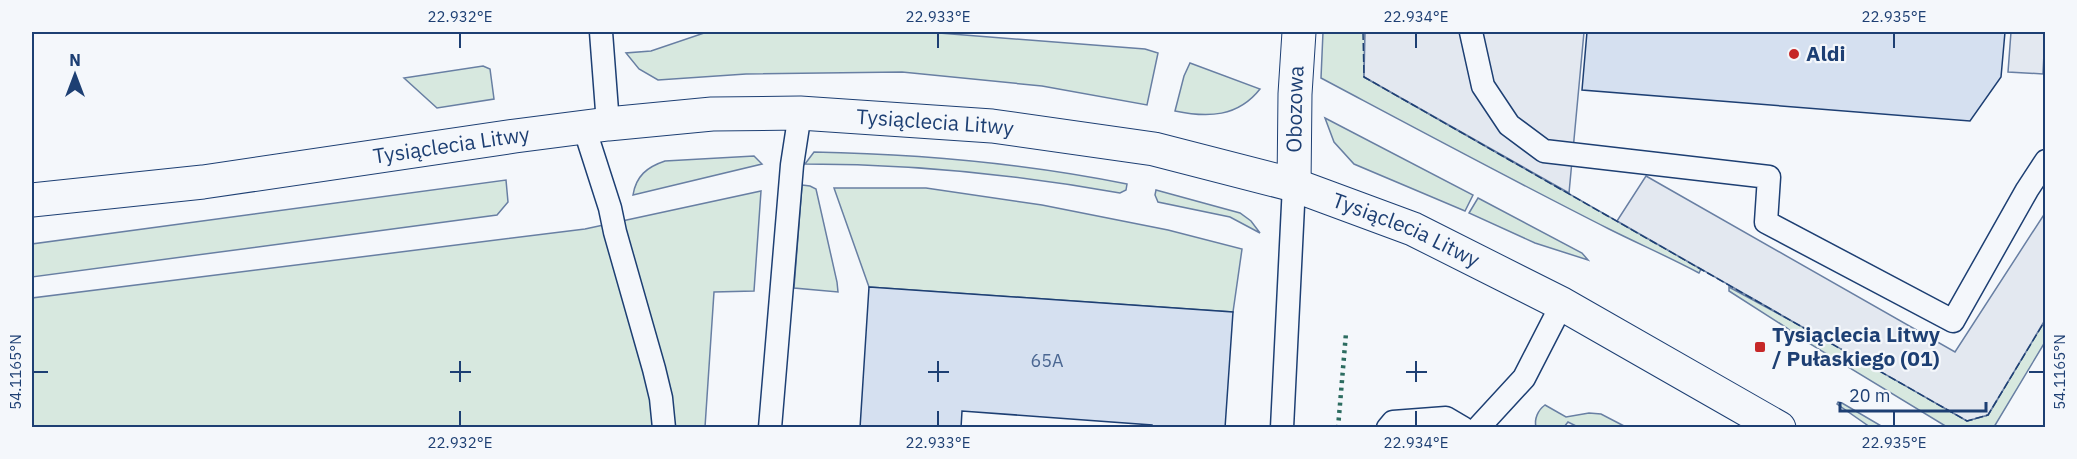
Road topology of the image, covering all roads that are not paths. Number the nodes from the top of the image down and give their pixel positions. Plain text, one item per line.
1 (601, 32) edge
2 (1299, 32) edge
3 (1471, 32) edge
4 (800, 113) junction
5 (596, 125) junction
6 (2046, 161) edge
7 (1294, 185) junction
8 (32, 200) edge
9 (1562, 304) junction
10 (664, 428) edge
11 (770, 428) edge
12 (1282, 428) edge
13 (1388, 428) edge
14 (1463, 428) edge
15 (1478, 428) edge
16 (1779, 428) edge

1 - 5 lane
2 - 7 street, Obozowa
3 - 6 lane
4 - 5 street, Tysiąclecia Litwy
4 - 7 street, Tysiąclecia Litwy
4 - 11 lane
5 - 8 street, Tysiąclecia Litwy
5 - 10 lane
7 - 9 street, Tysiąclecia Litwy
7 - 12 lane
9 - 15 lane
9 - 16 street, Tysiąclecia Litwy
13 - 14 lane

